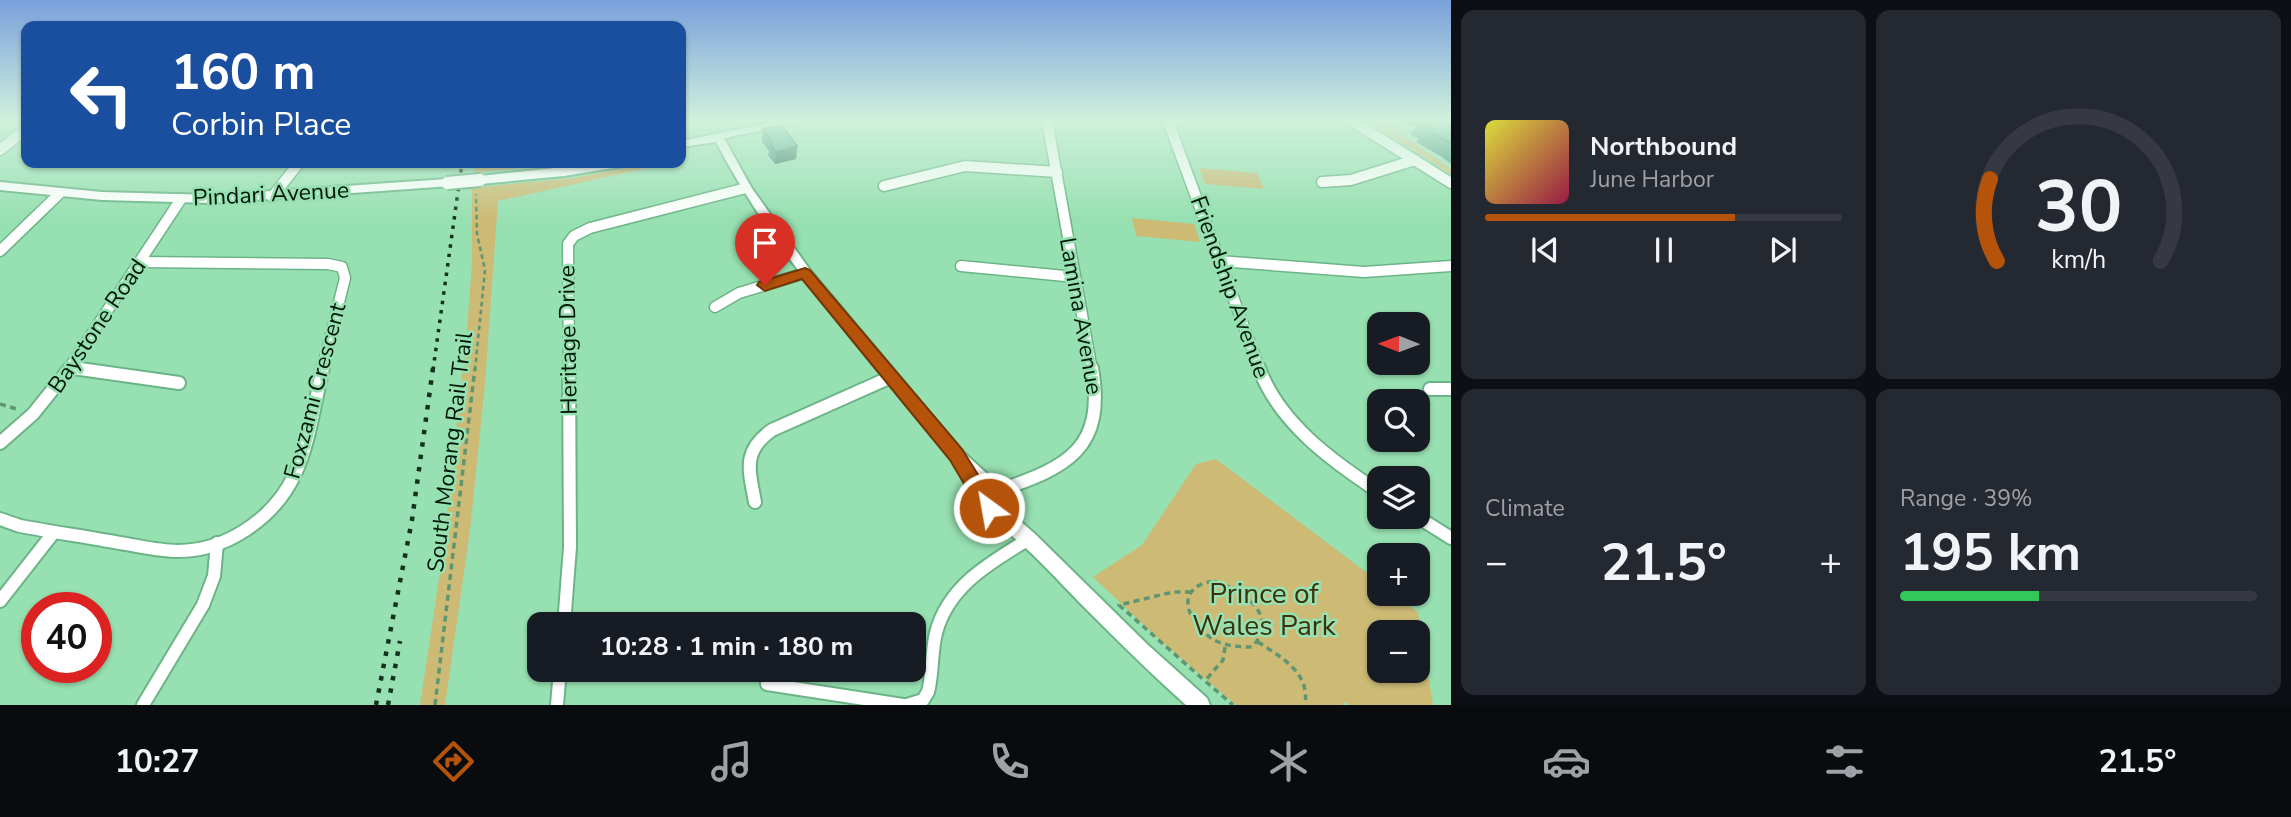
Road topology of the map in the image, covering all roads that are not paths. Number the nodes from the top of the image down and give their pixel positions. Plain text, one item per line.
1 (725, 154) edge
2 (1053, 154) edge
3 (1180, 154) edge
4 (1405, 154) edge
5 (1415, 160) junction
6 (297, 168) edge
7 (573, 168) edge
8 (587, 168) edge
9 (1056, 172) junction
10 (541, 174) junction
11 (1322, 182) dead end
12 (1451, 183) edge
13 (0, 186) edge
14 (884, 186) dead end
15 (746, 188) junction
16 (60, 193) junction
17 (277, 196) junction
18 (181, 199) junction
19 (0, 251) edge
20 (1219, 261) junction
21 (140, 262) junction
22 (961, 266) dead end
23 (1451, 266) edge
24 (805, 273) junction
25 (1075, 278) junction
26 (715, 307) dead end
27 (71, 368) junction
28 (891, 377) junction
29 (179, 383) dead end
30 (1430, 389) dead end
31 (1451, 389) edge
32 (0, 443) edge
33 (1367, 483) edge
34 (997, 498) junction
35 (755, 502) dead end
36 (0, 519) edge
37 (1430, 525) edge
38 (54, 532) junction
39 (1451, 538) edge
40 (1029, 539) junction
41 (217, 543) junction
42 (0, 601) edge
43 (565, 612) edge
44 (559, 682) edge
45 (767, 684) dead end
46 (143, 705) edge
47 (556, 705) edge
48 (905, 705) edge
49 (1200, 705) edge

1 - 15 street
2 - 9 street, Lamina Avenue
3 - 20 street, Friendship Avenue
4 - 5 street
5 - 11 street
5 - 12 street
6 - 17 street
7 - 10 street, Pindari Avenue
8 - 10 street, Pindari Avenue
9 - 14 street
9 - 25 street, Lamina Avenue
10 - 17 street, Pindari Avenue, bridge
13 - 16 street, Pindari Avenue
15 - 24 street
15 - 43 street, Heritage Drive
16 - 18 street, Pindari Avenue
16 - 19 street
17 - 18 street, Pindari Avenue
18 - 21 street, Baystone Road
20 - 23 street
20 - 33 street, Friendship Avenue
21 - 27 street, Baystone Road
21 - 41 street, Foxzami Crescent
22 - 25 street
24 - 26 street
24 - 28 street
25 - 34 street, Lamina Avenue
27 - 29 street
27 - 32 street, Baystone Road
28 - 34 street
28 - 35 street
30 - 31 street
34 - 40 street
36 - 38 street, Foxzami Crescent
37 - 39 street
38 - 41 street, Foxzami Crescent
38 - 42 street
40 - 48 street
40 - 49 street
41 - 46 street
44 - 47 street
45 - 48 street

